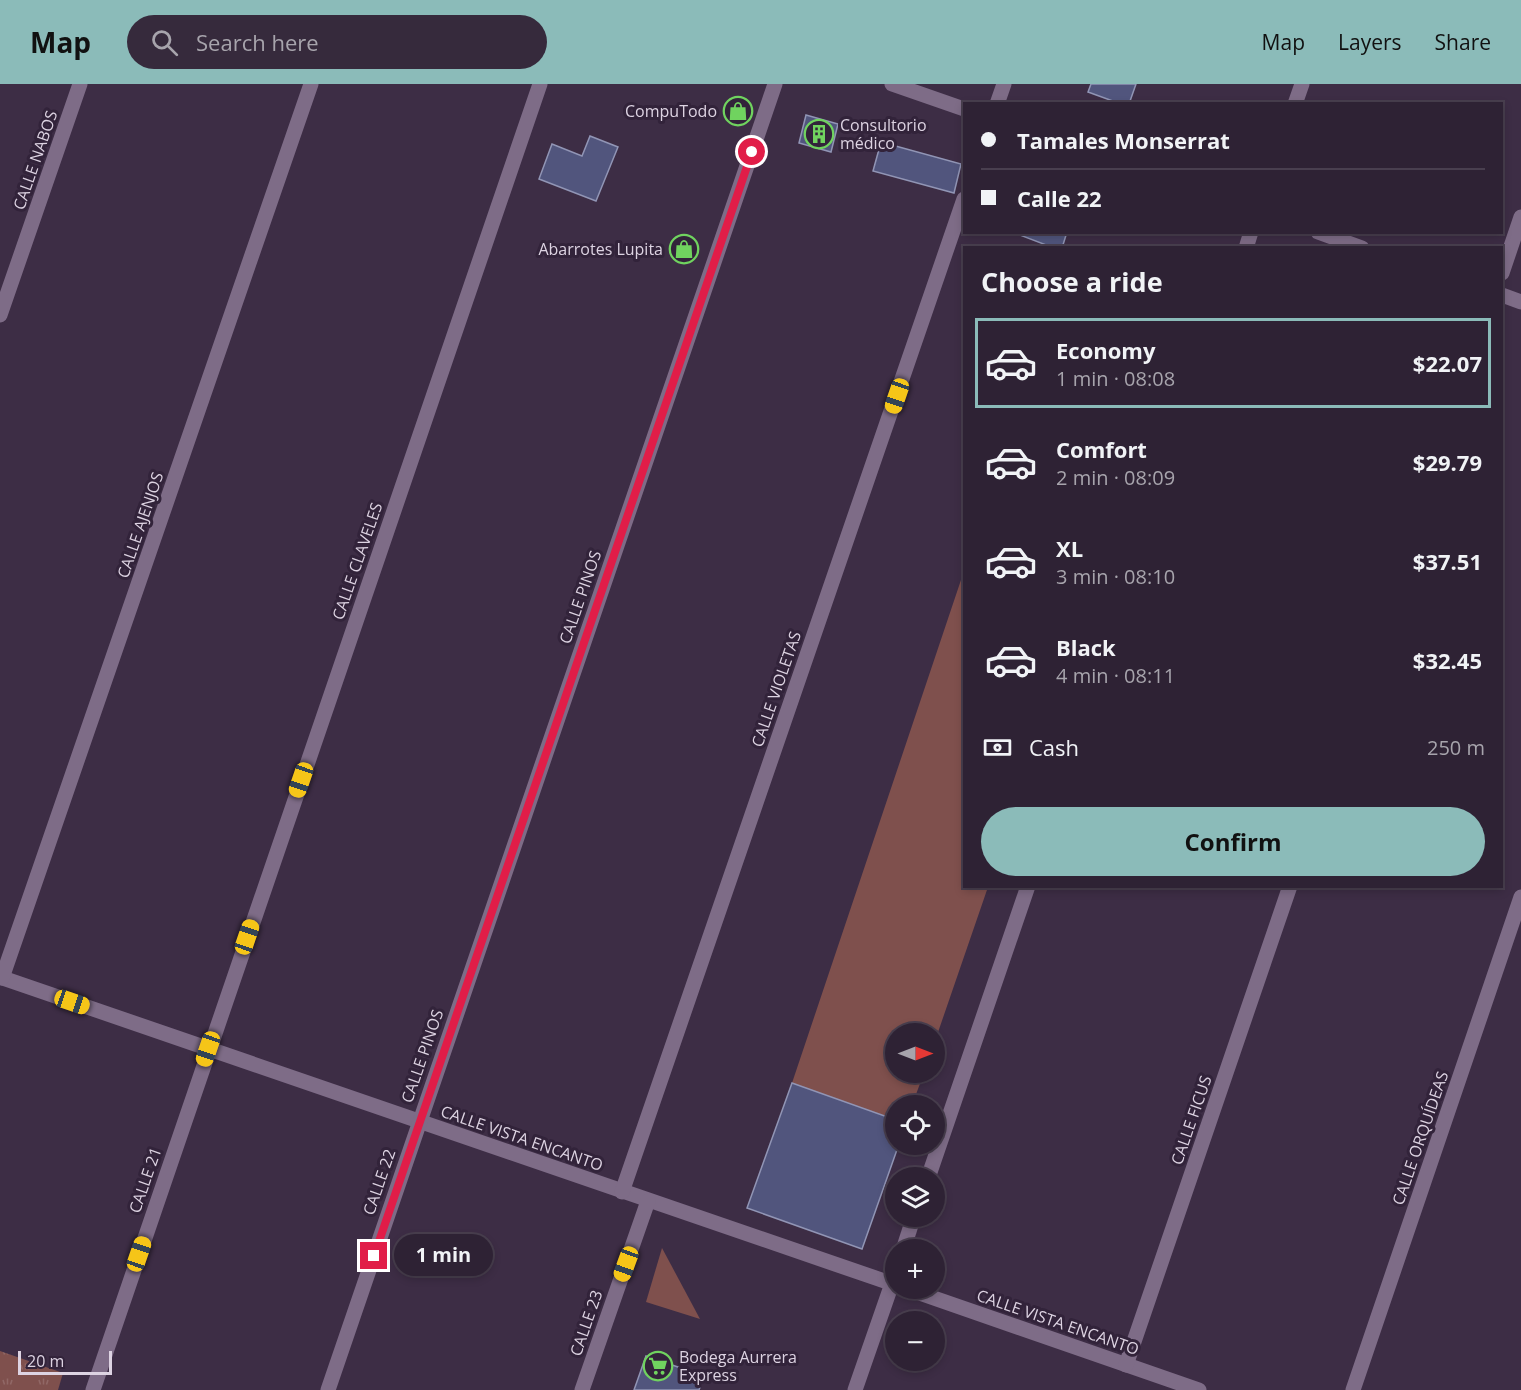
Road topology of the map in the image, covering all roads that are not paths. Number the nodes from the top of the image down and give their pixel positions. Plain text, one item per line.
1 (80, 84) edge
2 (311, 84) edge
3 (540, 84) edge
4 (775, 84) edge
5 (892, 84) edge
6 (1004, 84) edge
7 (1302, 84) edge
8 (999, 102) edge
9 (1296, 102) edge
10 (963, 109) edge
11 (963, 202) edge
12 (1521, 217) edge
13 (1324, 234) edge
14 (1356, 246) edge
15 (1503, 270) edge
16 (1503, 295) edge
17 (1521, 302) edge
18 (0, 315) edge
19 (1027, 888) edge
20 (1289, 888) edge
21 (1521, 897) edge
22 (1, 977) edge
23 (208, 1049) junction
24 (419, 1121) junction
25 (932, 1167) edge
26 (622, 1191) junction
27 (648, 1201) junction
28 (885, 1278) edge
29 (890, 1299) edge
30 (944, 1299) edge
31 (1126, 1365) junction
32 (93, 1390) edge
33 (328, 1390) edge
34 (582, 1390) edge
35 (855, 1390) edge
36 (1199, 1390) edge
37 (1353, 1390) edge

1 - 18 street, CALLE NABOS
2 - 22 street, CALLE AJENJOS
3 - 23 street, CALLE CLAVELES
4 - 24 street, CALLE PINOS
5 - 10 street
6 - 8 street
7 - 9 street
11 - 26 street, CALLE VIOLETAS
12 - 15 street
13 - 14 street
16 - 17 street
19 - 25 street
20 - 31 street, CALLE FICUS
21 - 37 street, CALLE ORQUÍDEAS
22 - 23 street, CALLE VISTA ENCANTO
23 - 24 street, CALLE VISTA ENCANTO
23 - 32 street, CALLE 21
24 - 26 street, CALLE VISTA ENCANTO
24 - 33 street, CALLE 22
26 - 27 street, CALLE VISTA ENCANTO
27 - 28 street, CALLE VISTA ENCANTO
27 - 34 street, CALLE 23
29 - 35 street
30 - 31 street, CALLE VISTA ENCANTO
31 - 36 street, CALLE VISTA ENCANTO

